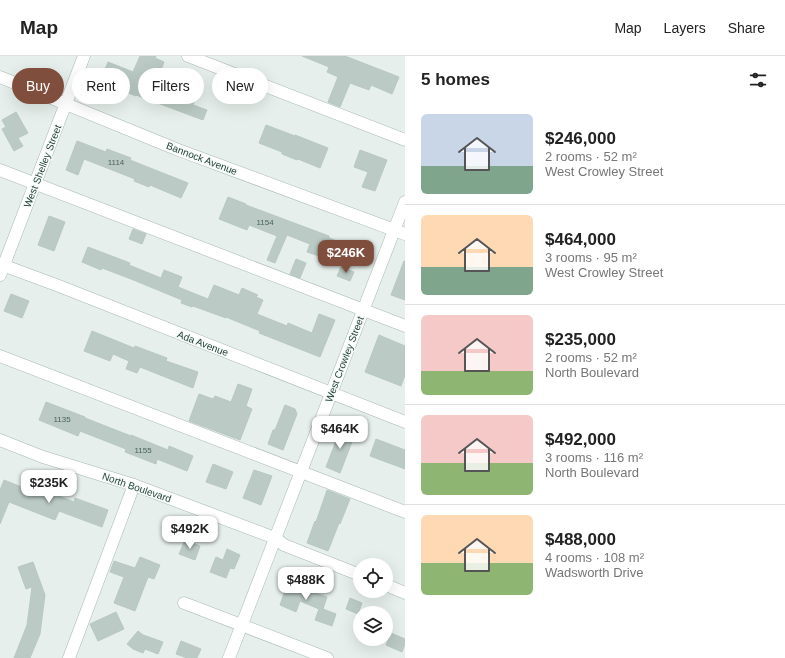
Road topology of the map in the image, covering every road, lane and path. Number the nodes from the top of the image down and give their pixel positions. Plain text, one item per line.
1 (84, 56) edge
2 (188, 56) edge
3 (0, 78) edge
4 (66, 104) junction
5 (405, 140) edge
6 (0, 170) edge
7 (35, 184) junction
8 (405, 202) edge
9 (400, 232) edge
10 (1, 268) edge
11 (363, 310) junction
12 (405, 326) edge
13 (0, 356) edge
14 (331, 393) junction
15 (405, 422) edge
16 (0, 440) edge
17 (300, 472) junction
18 (134, 485) junction
19 (405, 512) edge
20 (274, 538) junction
21 (353, 572) edge
22 (393, 588) edge
23 (405, 593) edge
24 (184, 603) dead end
25 (241, 626) junction
26 (69, 658) edge
27 (229, 658) edge
28 (327, 658) edge

1 - 4 street, West Shelley Street
2 - 5 street
3 - 4 street, Bannock Avenue
4 - 7 street, West Shelley Street
4 - 9 street, Bannock Avenue
6 - 7 street
7 - 10 street, West Shelley Street
7 - 11 street
8 - 9 street, West Crowley Street
9 - 11 street, West Crowley Street
10 - 14 street, Ada Avenue
11 - 12 street
11 - 14 street, West Crowley Street
13 - 17 street
14 - 15 street, Ada Avenue
14 - 17 street, West Crowley Street
16 - 18 street, North Boulevard
17 - 19 street
17 - 20 street, West Crowley Street
18 - 20 street, North Boulevard
18 - 26 street
20 - 21 street, North Boulevard
20 - 25 street, West Crowley Street
22 - 23 street
24 - 25 street
25 - 27 street, West Crowley Street
25 - 28 street

